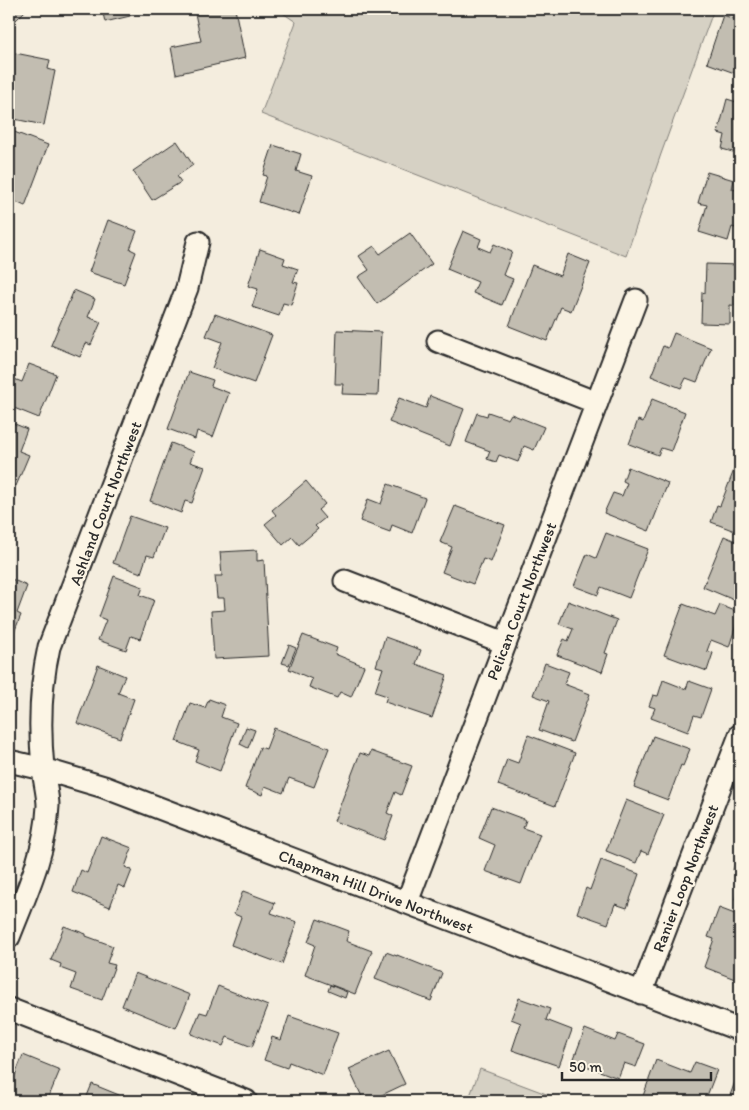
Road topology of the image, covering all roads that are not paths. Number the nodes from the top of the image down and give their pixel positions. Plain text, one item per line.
1 (198, 242) dead end
2 (636, 300) dead end
3 (438, 341) dead end
4 (597, 402) junction
5 (345, 581) dead end
6 (505, 642) junction
7 (740, 735) edge
8 (9, 761) edge
9 (42, 769) junction
10 (407, 902) junction
11 (9, 938) edge
12 (641, 993) junction
13 (9, 1009) edge
14 (740, 1030) edge
15 (246, 1101) edge

1 - 9 street, Ashland Court Northwest
2 - 4 street, Pelican Court Northwest
3 - 4 street
4 - 6 street, Pelican Court Northwest
5 - 6 street
6 - 10 street, Pelican Court Northwest
7 - 12 street, Ranier Loop Northwest
8 - 9 street, Chapman Hill Drive Northwest
9 - 10 street, Chapman Hill Drive Northwest
9 - 11 street, Ashland Court Northwest
10 - 12 street, Chapman Hill Drive Northwest
12 - 14 street, Chapman Hill Drive Northwest
13 - 15 street

